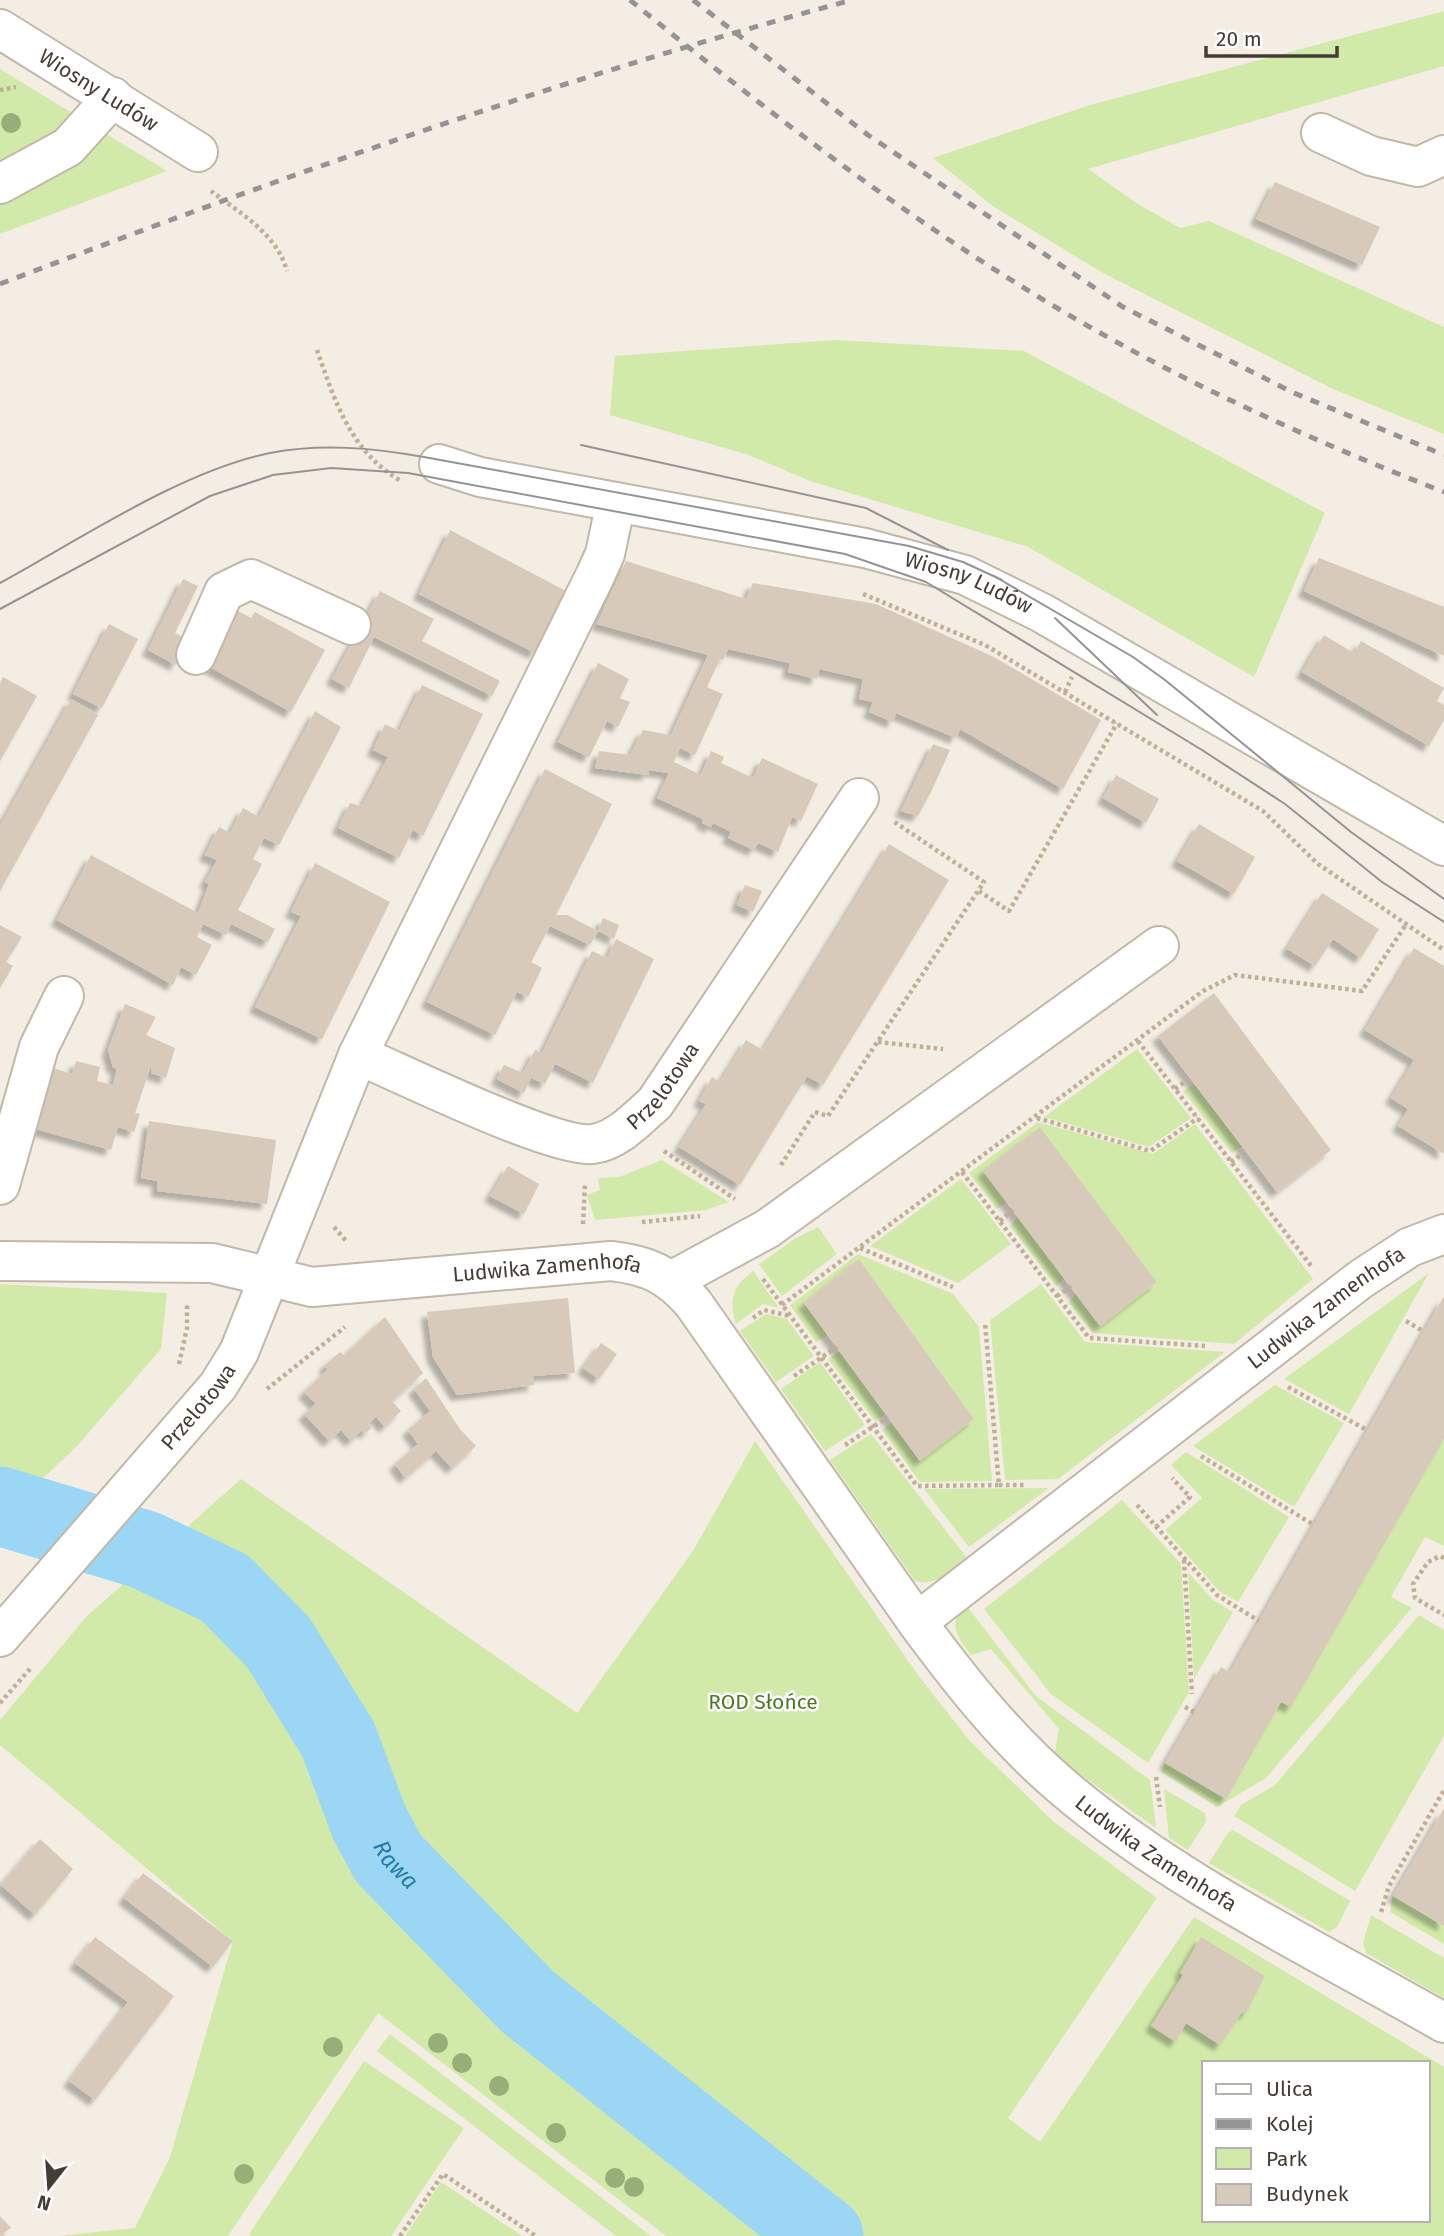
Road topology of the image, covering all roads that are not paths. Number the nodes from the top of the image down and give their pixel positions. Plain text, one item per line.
1 (0, 29) edge
2 (113, 97) junction
3 (1321, 133) dead end
4 (198, 152) dead end
5 (1444, 155) edge
6 (0, 184) edge
7 (439, 464) dead end
8 (616, 502) junction
9 (351, 625) dead end
10 (196, 655) dead end
11 (859, 798) road end
12 (1444, 846) edge
13 (1159, 946) dead end
14 (64, 996) dead end
15 (358, 1055) junction
16 (0, 1185) edge
17 (1444, 1234) edge
18 (0, 1261) edge
19 (270, 1277) junction
20 (673, 1280) junction
21 (917, 1622) junction
22 (0, 1637) edge
23 (1444, 2023) edge

1 - 2 street, Wiosny Ludów
2 - 4 street, Wiosny Ludów
2 - 6 street
3 - 5 street
7 - 8 street, Wiosny Ludów
8 - 12 street, Wiosny Ludów
8 - 15 street, Przelotowa
9 - 10 street
11 - 15 street, Przelotowa
13 - 20 street
14 - 16 street
15 - 19 street, Przelotowa
17 - 21 street, Ludwika Zamenhofa
18 - 19 street, Ludwika Zamenhofa
19 - 20 street, Ludwika Zamenhofa
19 - 22 street, Przelotowa
20 - 21 street, Ludwika Zamenhofa
21 - 23 street, Ludwika Zamenhofa

